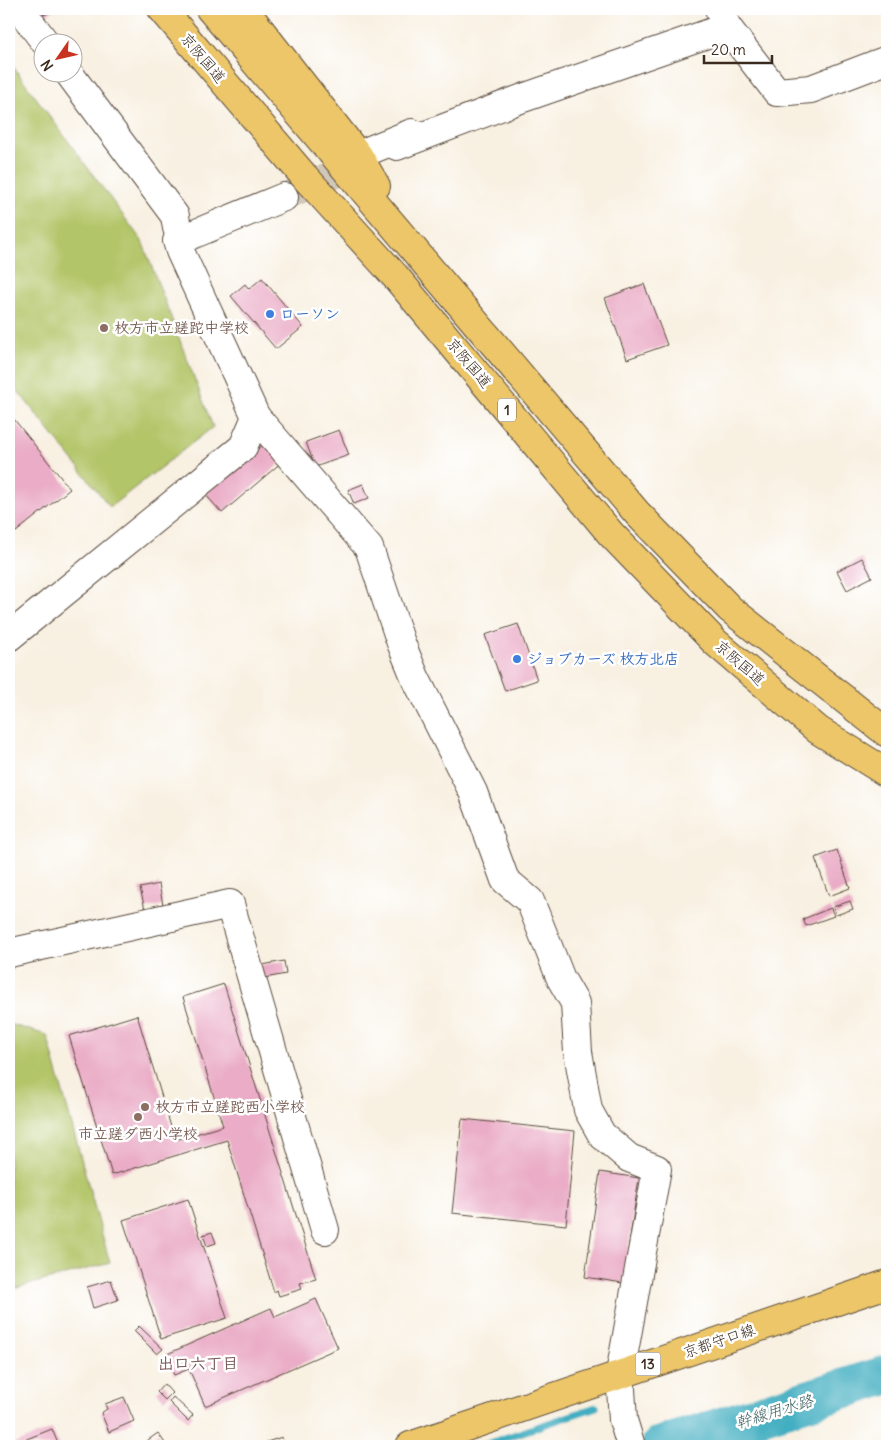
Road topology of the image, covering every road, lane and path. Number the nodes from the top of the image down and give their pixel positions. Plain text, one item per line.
1 (20, 9) edge
2 (162, 9) edge
3 (210, 9) edge
4 (244, 9) edge
5 (723, 18) edge
6 (37, 32) edge
7 (887, 60) edge
8 (75, 82) edge
9 (523, 98) junction
10 (397, 146) dead end
11 (358, 155) junction
12 (304, 176) junction
13 (284, 197) tunnel mouth
14 (177, 234) junction
15 (416, 254) junction
16 (256, 417) junction
17 (9, 637) edge
18 (887, 733) edge
19 (887, 773) edge
20 (9, 953) edge
21 (325, 1230) dead end
22 (887, 1284) edge
23 (620, 1374) junction
24 (410, 1446) edge
25 (631, 1446) edge

1 - 6 street
2 - 12 main road, 京阪国道 / 1
3 - 15 main road, 京阪国道 / 1
4 - 11 main road
5 - 7 street
5 - 9 street
8 - 14 street
9 - 10 street
9 - 11 street
11 - 15 main road
12 - 14 street
12 - 19 main road, 京阪国道 / 1
13 - 14 street
14 - 16 street
15 - 18 main road, 京阪国道 / 1
16 - 17 street
16 - 23 street
20 - 21 street
22 - 23 main road, 京都守口線 / 13
23 - 24 main road, 京都守口線 / 13
23 - 25 street

